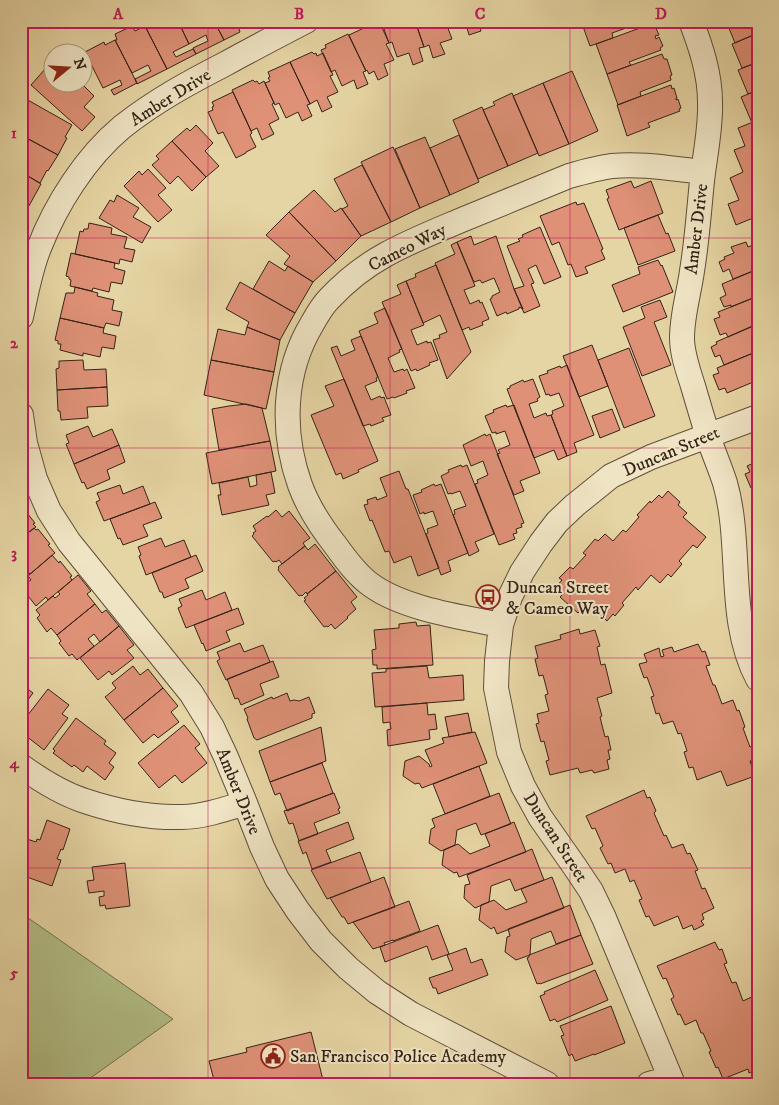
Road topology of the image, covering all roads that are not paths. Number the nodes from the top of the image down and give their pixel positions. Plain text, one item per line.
1 (306, 21) edge
2 (691, 21) edge
3 (703, 172) junction
4 (21, 317) edge
5 (21, 415) edge
6 (758, 417) edge
7 (708, 435) junction
8 (501, 625) junction
9 (758, 679) edge
10 (21, 766) edge
11 (245, 803) junction
12 (664, 1082) edge
13 (546, 1084) edge

1 - 4 street, Amber Drive
2 - 3 street, Amber Drive
3 - 7 street, Amber Drive
3 - 8 street, Cameo Way
5 - 11 street, Amber Drive
6 - 7 street, Duncan Street
7 - 8 street, Duncan Street
7 - 9 street, Amber Drive
8 - 12 street, Duncan Street
10 - 11 street
11 - 13 street, Amber Drive

